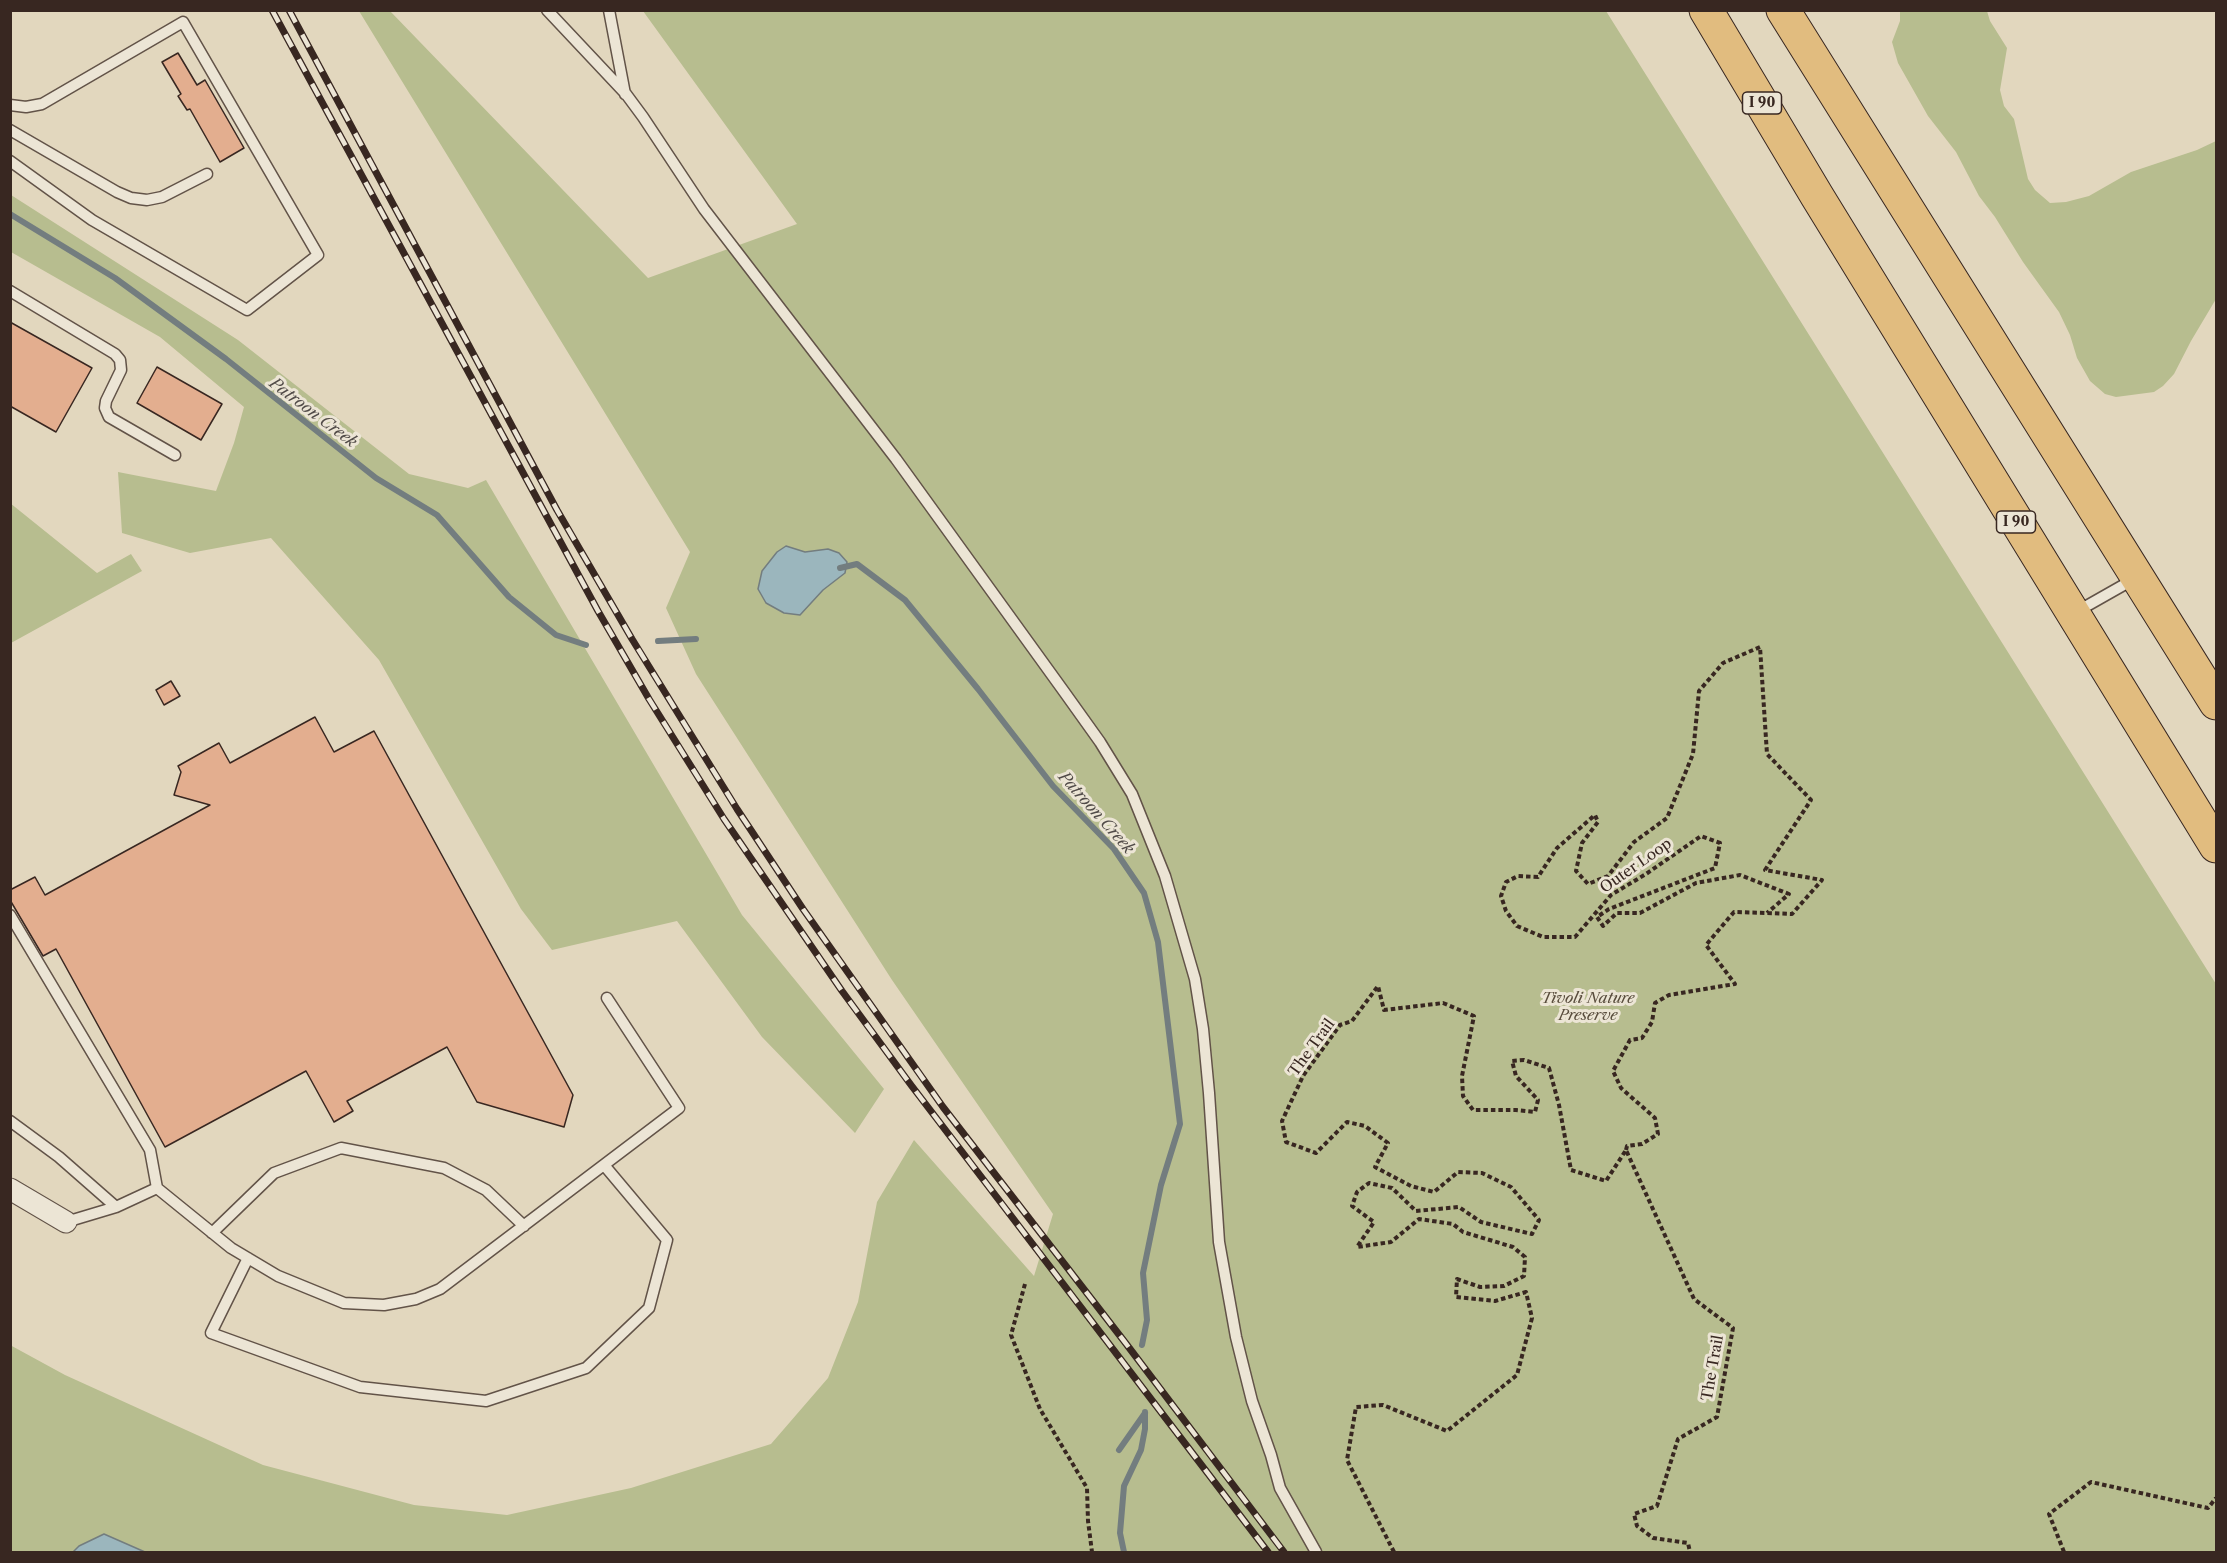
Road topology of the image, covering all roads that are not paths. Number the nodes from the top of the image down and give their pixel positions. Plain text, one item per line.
1 (609, 10) edge
2 (1684, 10) edge
3 (1706, 10) edge
4 (1783, 10) edge
5 (549, 12) edge
6 (626, 94) junction
7 (10, 105) edge
8 (10, 129) edge
9 (10, 161) edge
10 (207, 174) dead end
11 (1817, 196) junction
12 (10, 291) edge
13 (175, 455) dead end
14 (2139, 577) junction
15 (2073, 614) junction
16 (2217, 703) edge
17 (2217, 846) edge
18 (10, 915) edge
19 (607, 998) dead end
20 (10, 1120) edge
21 (604, 1165) junction
22 (157, 1188) junction
23 (10, 1189) edge
24 (116, 1207) junction
25 (66, 1222) joint
26 (524, 1226) junction
27 (212, 1233) junction
28 (248, 1258) junction
29 (1317, 1552) edge

1 - 6 lane
2 - 11 highway
3 - 11 highway, I 90
4 - 14 highway
5 - 6 lane
6 - 29 lane
7 - 9 lane
8 - 10 lane
11 - 15 highway, I 90
12 - 13 lane
14 - 15 lane
14 - 16 highway
15 - 17 highway, I 90
18 - 22 lane
19 - 21 lane
20 - 24 lane
21 - 26 lane
21 - 28 lane
22 - 24 lane
22 - 27 lane
23 - 25 street
24 - 25 lane
26 - 27 lane
26 - 28 lane
27 - 28 lane

